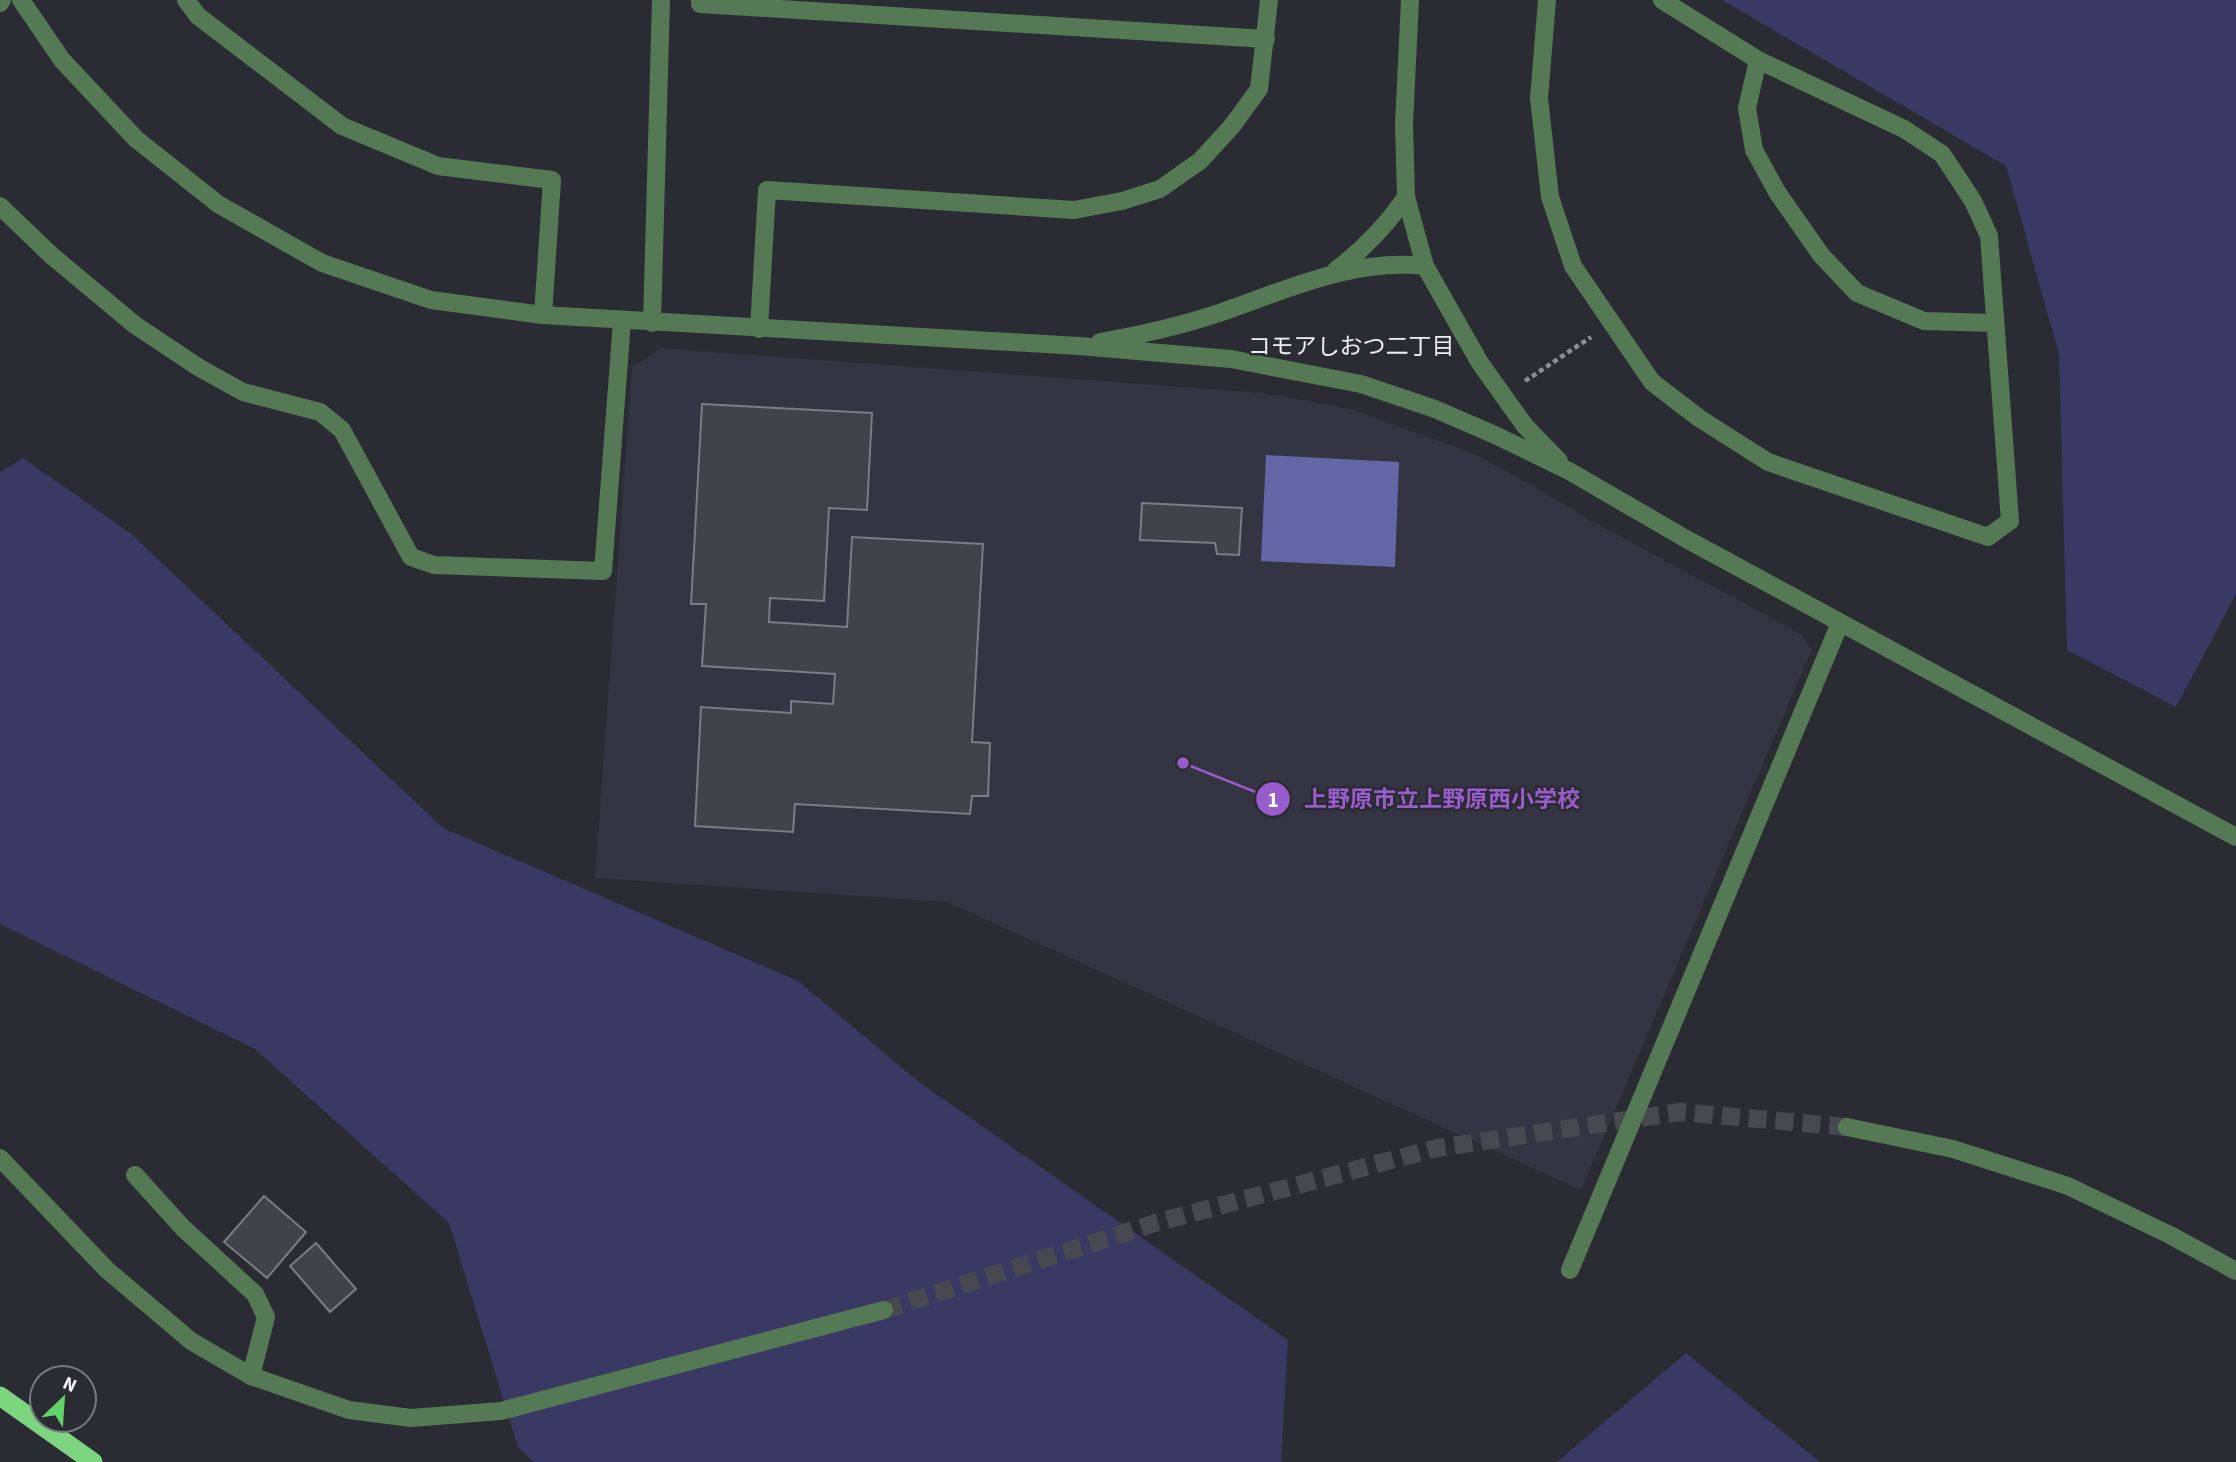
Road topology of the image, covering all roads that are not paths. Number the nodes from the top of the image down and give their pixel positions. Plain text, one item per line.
1 (22, 0) edge
2 (186, 0) edge
3 (661, 0) edge
4 (700, 0) edge
5 (1269, 0) edge
6 (1410, 0) edge
7 (1547, 0) edge
8 (1662, 0) edge
9 (1266, 39) junction
10 (1758, 60) junction
11 (1406, 197) junction
12 (0, 206) edge
13 (1425, 266) junction
14 (1330, 274) junction
15 (543, 315) junction
16 (622, 321) junction
17 (652, 323) junction
18 (1995, 323) junction
19 (759, 329) junction
20 (1079, 346) junction
21 (1569, 471) junction
22 (1840, 623) junction
23 (2236, 837) edge
24 (1847, 1127) tunnel mouth
25 (0, 1158) edge
26 (135, 1175) dead end
27 (1570, 1270) dead end
28 (2236, 1271) edge
29 (884, 1310) tunnel mouth
30 (251, 1376) junction
31 (0, 1396) edge
32 (93, 1462) edge

1 - 15 street
2 - 15 street
3 - 17 street
4 - 9 street
5 - 9 street
6 - 11 street
7 - 18 street
8 - 10 street
9 - 19 street
10 - 18 street
10 - 18 street
11 - 13 street
11 - 14 street
12 - 16 street
13 - 14 street
13 - 21 street
14 - 20 street
15 - 16 street
16 - 17 street
17 - 19 street
19 - 20 street
20 - 21 street
21 - 22 street
22 - 23 street
22 - 27 street
24 - 28 street
25 - 30 street
26 - 30 street
29 - 30 street
31 - 32 highway

